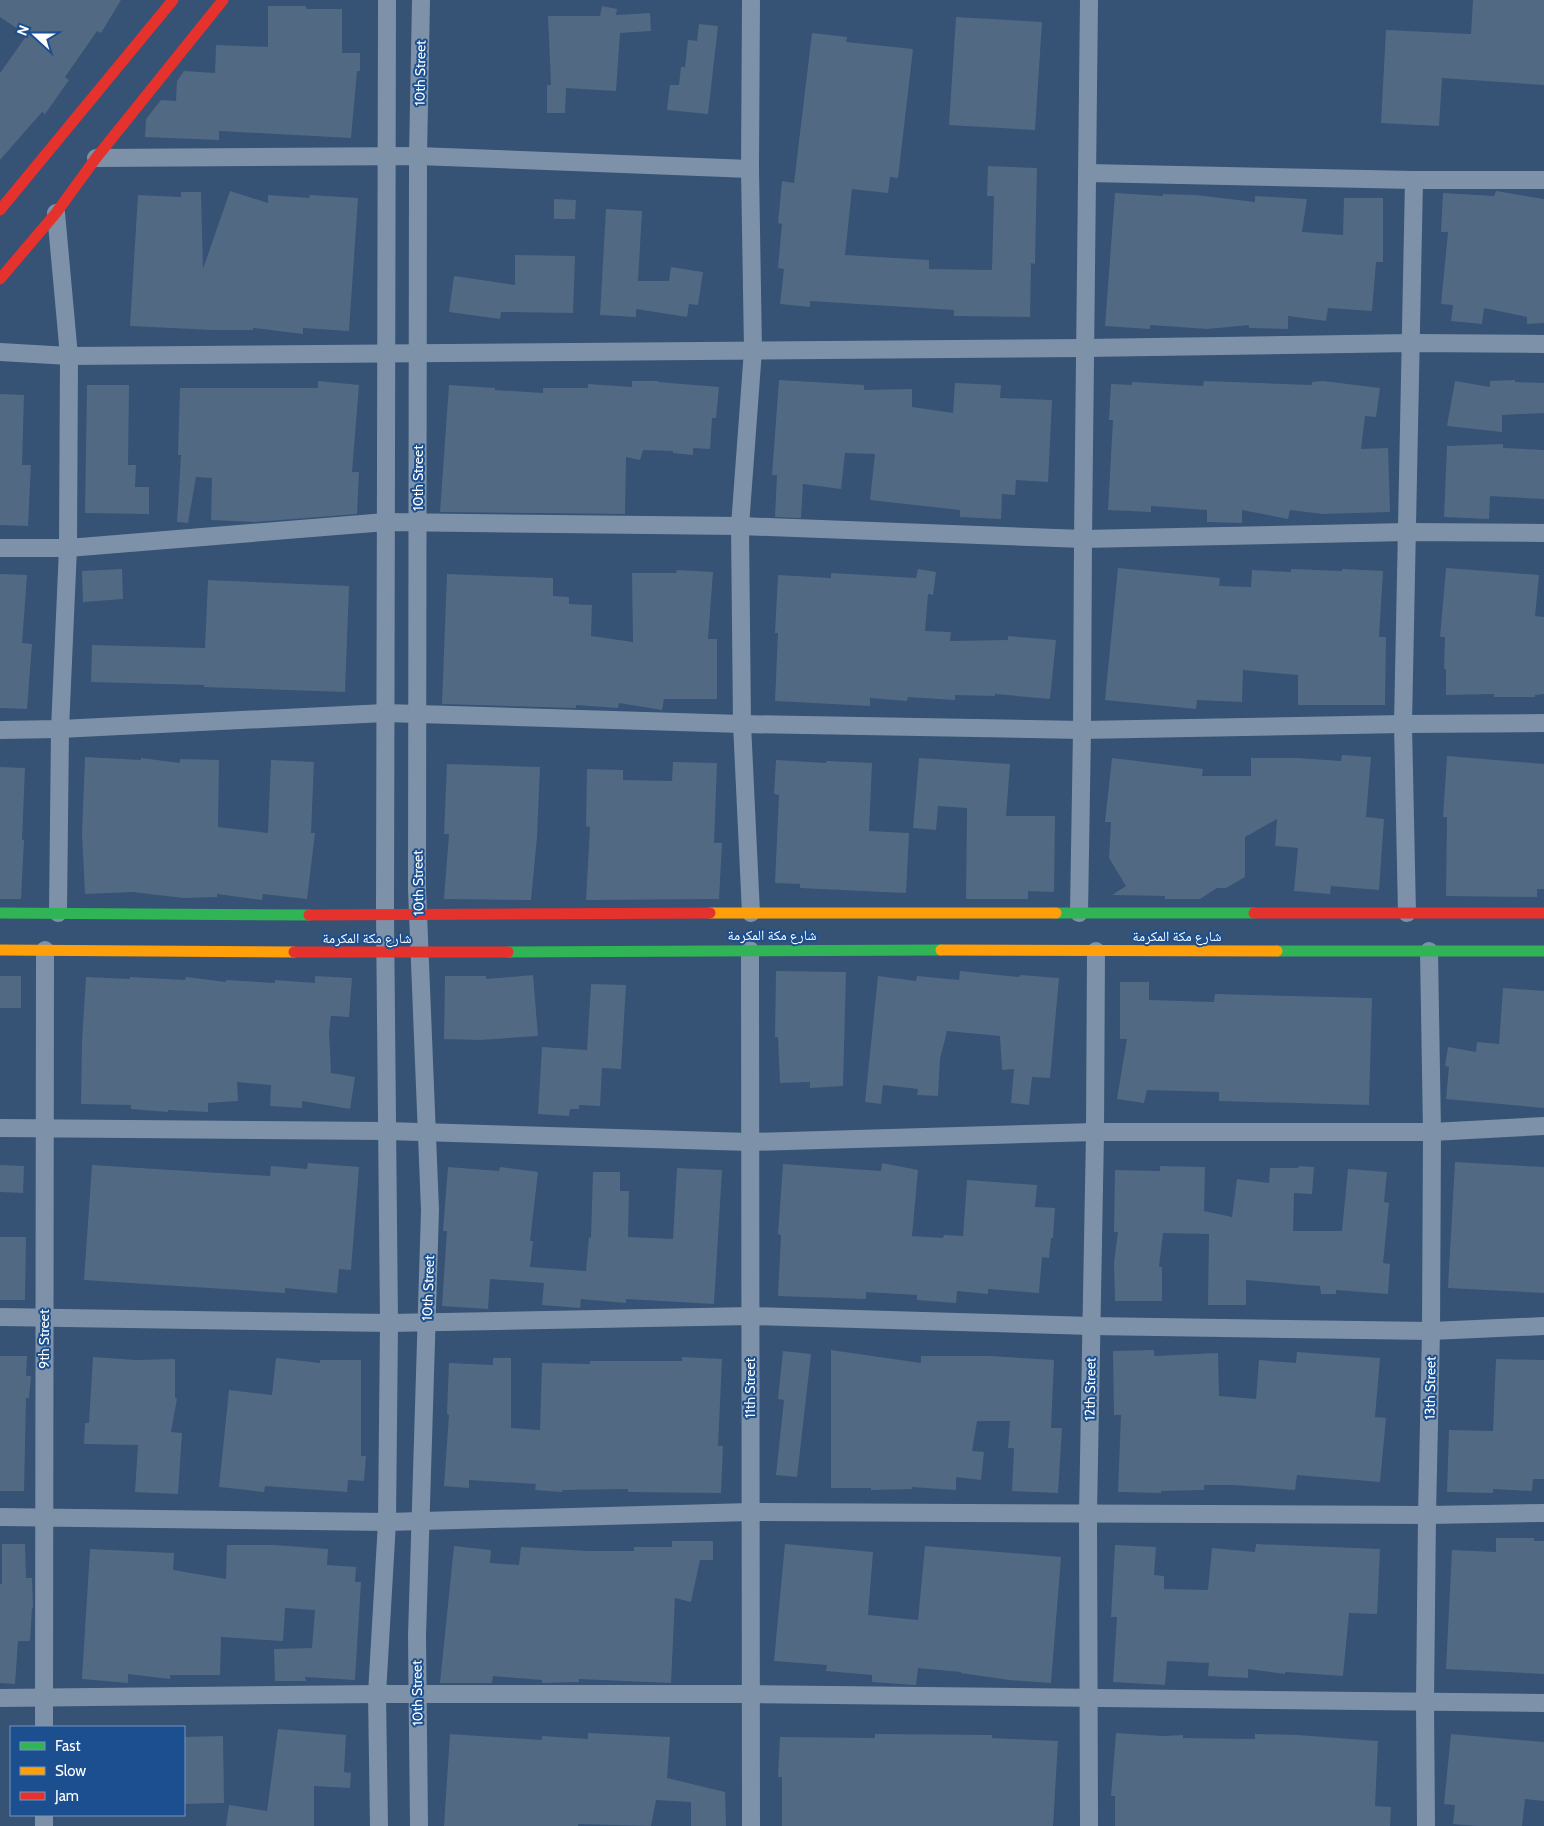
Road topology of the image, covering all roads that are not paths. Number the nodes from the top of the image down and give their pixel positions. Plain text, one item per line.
1 (173, 0) edge
2 (224, 0) edge
3 (387, 0) edge
4 (421, 0) edge
5 (751, 0) edge
6 (1089, 0) edge
7 (386, 155) junction
8 (418, 156) junction
9 (96, 158) junction
10 (750, 169) junction
11 (1088, 173) junction
12 (1414, 180) junction
13 (1544, 180) edge
14 (0, 210) edge
15 (56, 213) junction
16 (0, 279) edge
17 (1411, 343) junction
18 (1544, 344) edge
19 (1085, 348) junction
20 (753, 350) junction
21 (0, 352) edge
22 (418, 353) junction
23 (386, 354) junction
24 (70, 356) junction
25 (386, 522) junction
26 (418, 522) junction
27 (740, 526) junction
28 (1407, 532) junction
29 (1544, 533) edge
30 (1083, 539) junction
31 (0, 548) edge
32 (68, 548) junction
33 (385, 713) junction
34 (417, 714) junction
35 (1544, 723) edge
36 (742, 724) junction
37 (1403, 724) junction
38 (60, 729) junction
39 (0, 730) edge
40 (1082, 730) junction
41 (0, 913) edge
42 (58, 913) junction
43 (751, 913) junction
44 (1079, 913) junction
45 (1406, 913) junction
46 (1544, 913) edge
47 (385, 915) junction
48 (418, 915) junction
49 (0, 950) edge
50 (45, 950) junction
51 (750, 950) junction
52 (1096, 951) junction
53 (1429, 951) junction
54 (1544, 951) edge
55 (386, 953) junction
56 (420, 953) junction
57 (1544, 1126) edge
58 (0, 1128) edge
59 (44, 1128) junction
60 (387, 1131) junction
61 (427, 1132) junction
62 (1095, 1132) junction
63 (1432, 1132) junction
64 (750, 1142) junction
65 (44, 1316) junction
66 (750, 1316) junction
67 (0, 1317) edge
68 (427, 1322) junction
69 (389, 1323) junction
70 (1091, 1326) junction
71 (1544, 1326) edge
72 (1431, 1331) junction
73 (750, 1512) junction
74 (1544, 1513) edge
75 (1088, 1514) junction
76 (1427, 1515) junction
77 (44, 1516) junction
78 (0, 1517) edge
79 (420, 1521) junction
80 (387, 1522) junction
81 (377, 1694) junction
82 (417, 1694) junction
83 (750, 1694) junction
84 (44, 1697) junction
85 (1088, 1697) junction
86 (0, 1698) edge
87 (1425, 1701) junction
88 (1544, 1703) edge
89 (44, 1726) edge
90 (379, 1826) edge
91 (419, 1826) edge
92 (750, 1826) edge
93 (1089, 1826) edge
94 (1426, 1826) edge

1 - 14 main road
2 - 9 main road
3 - 7 street
4 - 8 street, 10th Street
5 - 10 street
6 - 11 street
7 - 8 street
7 - 9 street
7 - 23 street
8 - 10 street
8 - 22 street, 10th Street
9 - 15 main road
10 - 20 street
11 - 12 street
11 - 19 street
12 - 13 street
12 - 17 street
15 - 16 main road
15 - 24 street
17 - 18 street
17 - 19 street
17 - 28 street
19 - 20 street
19 - 30 street
20 - 22 street
20 - 27 street
21 - 24 street
22 - 23 street
22 - 26 street, 10th Street
23 - 24 street
23 - 25 street
24 - 32 street
25 - 26 street
25 - 32 street
25 - 33 street
26 - 27 street
26 - 34 street, 10th Street
27 - 30 street
27 - 36 street
28 - 29 street
28 - 30 street
28 - 37 street
30 - 40 street
31 - 32 street
32 - 38 street
33 - 34 street
33 - 38 street
33 - 47 street
34 - 36 street
34 - 48 street, 10th Street
35 - 37 street
36 - 40 street
36 - 43 street
37 - 40 street
37 - 45 street
38 - 39 street
38 - 42 street
40 - 44 street
41 - 42 main road, شارع مكة المكرمة
42 - 47 main road, شارع مكة المكرمة
43 - 44 main road, شارع مكة المكرمة
43 - 48 main road, شارع مكة المكرمة
44 - 45 main road, شارع مكة المكرمة
45 - 46 main road, شارع مكة المكرمة
47 - 48 main road, شارع مكة المكرمة
47 - 55 street
48 - 56 street, 10th Street
49 - 50 main road, شارع مكة المكرمة
50 - 55 main road, شارع مكة المكرمة
50 - 59 street, 9th Street
51 - 52 main road, شارع مكة المكرمة
51 - 56 main road, شارع مكة المكرمة
51 - 64 street, 11th Street
52 - 53 main road, شارع مكة المكرمة
52 - 62 street, 12th Street
53 - 54 main road, شارع مكة المكرمة
53 - 63 street, 13th Street
55 - 56 main road, شارع مكة المكرمة
55 - 60 street
56 - 61 street, 10th Street
57 - 63 street
58 - 59 street
59 - 60 street
59 - 65 street, 9th Street
60 - 61 street
60 - 69 street
61 - 64 street
61 - 68 street, 10th Street
62 - 63 street
62 - 64 street
62 - 70 street, 12th Street
63 - 72 street, 13th Street
64 - 66 street, 11th Street
65 - 67 street
65 - 69 street
65 - 77 street, 9th Street
66 - 68 street
66 - 70 street
66 - 73 street, 11th Street
68 - 69 street
68 - 79 street, 10th Street
69 - 80 street
70 - 72 street
70 - 75 street, 12th Street
71 - 72 street
72 - 76 street, 13th Street
73 - 75 street
73 - 79 street
73 - 83 street, 11th Street
74 - 76 street
75 - 76 street
75 - 85 street, 12th Street
76 - 87 street, 13th Street
77 - 78 street
77 - 80 street
77 - 84 street, 9th Street
79 - 80 street
79 - 82 street, 10th Street
80 - 81 street
81 - 82 street
81 - 84 street
81 - 90 street
82 - 83 street
82 - 91 street, 10th Street
83 - 85 street
83 - 92 street, 11th Street
84 - 86 street
84 - 89 street, 9th Street
85 - 87 street
85 - 93 street, 12th Street
87 - 88 street
87 - 94 street, 13th Street

